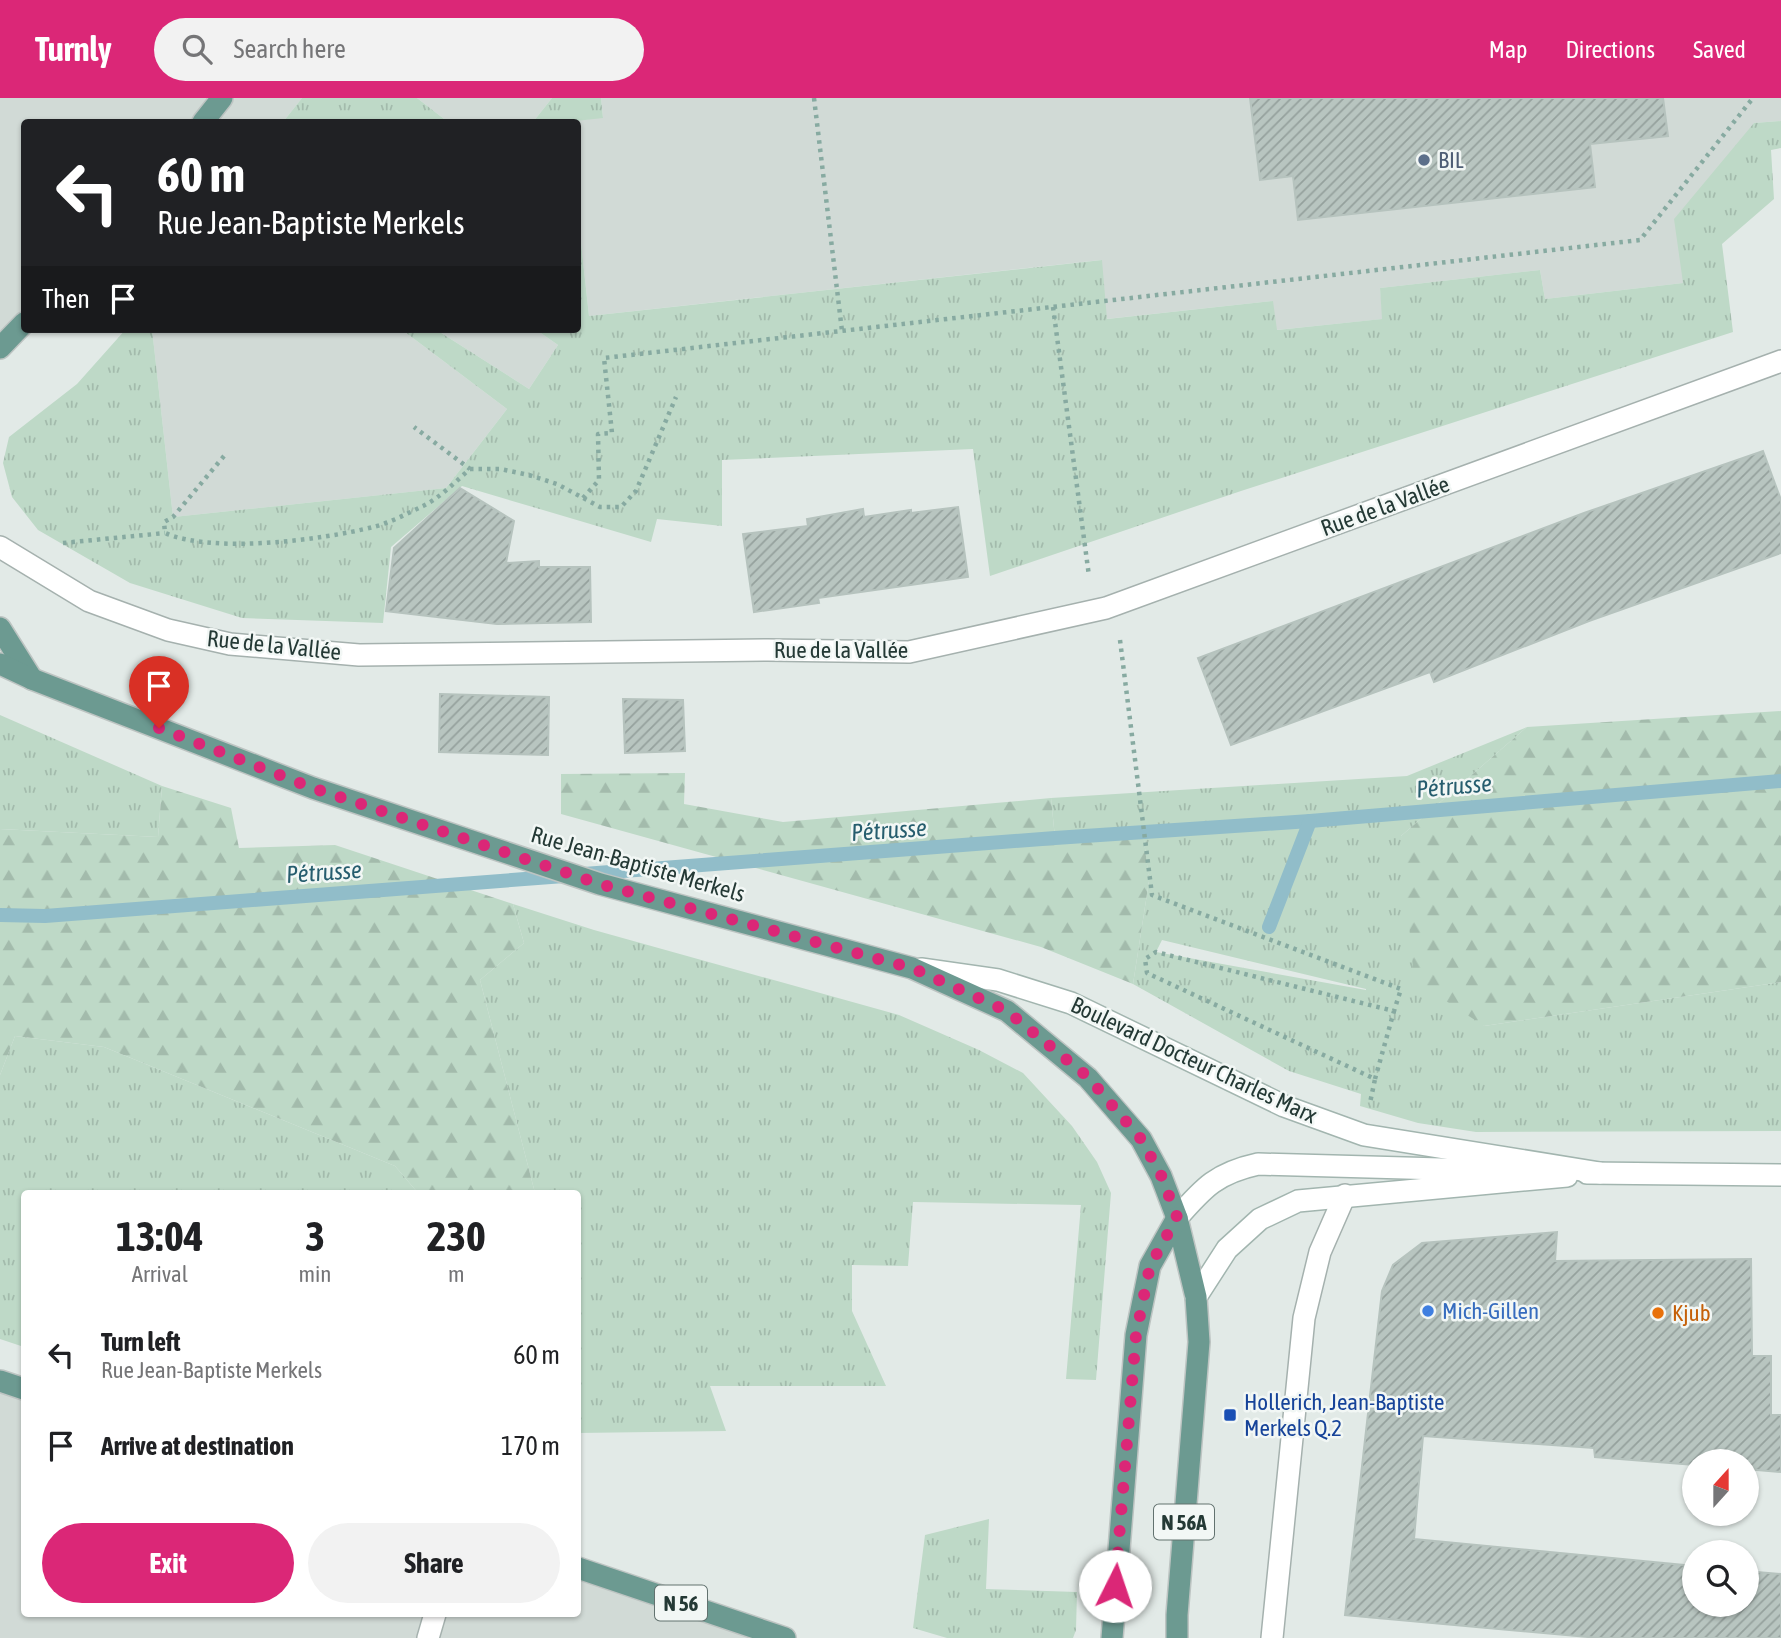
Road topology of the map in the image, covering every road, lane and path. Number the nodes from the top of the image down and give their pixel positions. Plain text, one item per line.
1 (222, 98) edge
2 (814, 98) edge
3 (1753, 98) edge
4 (204, 119) edge
5 (1053, 307) junction
6 (21, 326) edge
7 (842, 331) junction
8 (0, 347) edge
9 (1781, 361) edge
10 (676, 397) dead end
11 (414, 427) dead end
12 (224, 456) dead end
13 (471, 470) junction
14 (583, 498) junction
15 (165, 533) junction
16 (57, 544) dead end
17 (0, 547) edge
18 (1089, 576) dead end
19 (0, 628) edge
20 (1120, 634) dead end
21 (0, 664) edge
22 (32, 679) junction
23 (912, 968) junction
24 (1394, 1011) junction
25 (1374, 1079) junction
26 (1364, 1135) junction
27 (1600, 1173) junction
28 (1781, 1175) edge
29 (1345, 1195) junction
30 (1177, 1217) junction
31 (1196, 1297) junction
32 (0, 1381) edge
33 (21, 1388) edge
34 (581, 1569) edge
35 (434, 1617) edge
36 (428, 1638) edge
37 (785, 1638) edge
38 (1112, 1638) edge
39 (1177, 1638) edge
40 (1272, 1638) edge

1 - 4 main road
2 - 7 path
3 - 5 path
5 - 7 path
5 - 18 path
6 - 8 main road
7 - 14 path
9 - 17 street, Rue de la Vallée
10 - 14 path
11 - 13 path
12 - 15 path
13 - 14 path
13 - 15 path
15 - 16 path
19 - 22 main road
20 - 24 path
21 - 22 main road, Rue Jean-Baptiste Merkels / N 56A
22 - 23 main road, Rue Jean-Baptiste Merkels / N 56A
23 - 26 street, Boulevard Docteur Charles Marx
23 - 30 main road, Rue Jean-Baptiste Merkels / N 56A
24 - 25 path
24 - 25 path
25 - 26 path
26 - 27 street, Boulevard Docteur Charles Marx
27 - 28 street, Boulevard Docteur Charles Marx
27 - 29 street, Boulevard Docteur Charles Marx
27 - 30 street, Boulevard Docteur Charles Marx
29 - 31 street, Boulevard Docteur Charles Marx
29 - 40 street
30 - 31 main road, Rue Jean-Baptiste Merkels / N 56A
30 - 38 main road, N 56A
31 - 39 main road, Rue Jean-Baptiste Merkels / N 56A
32 - 33 main road
34 - 37 main road, N 56
35 - 36 street

